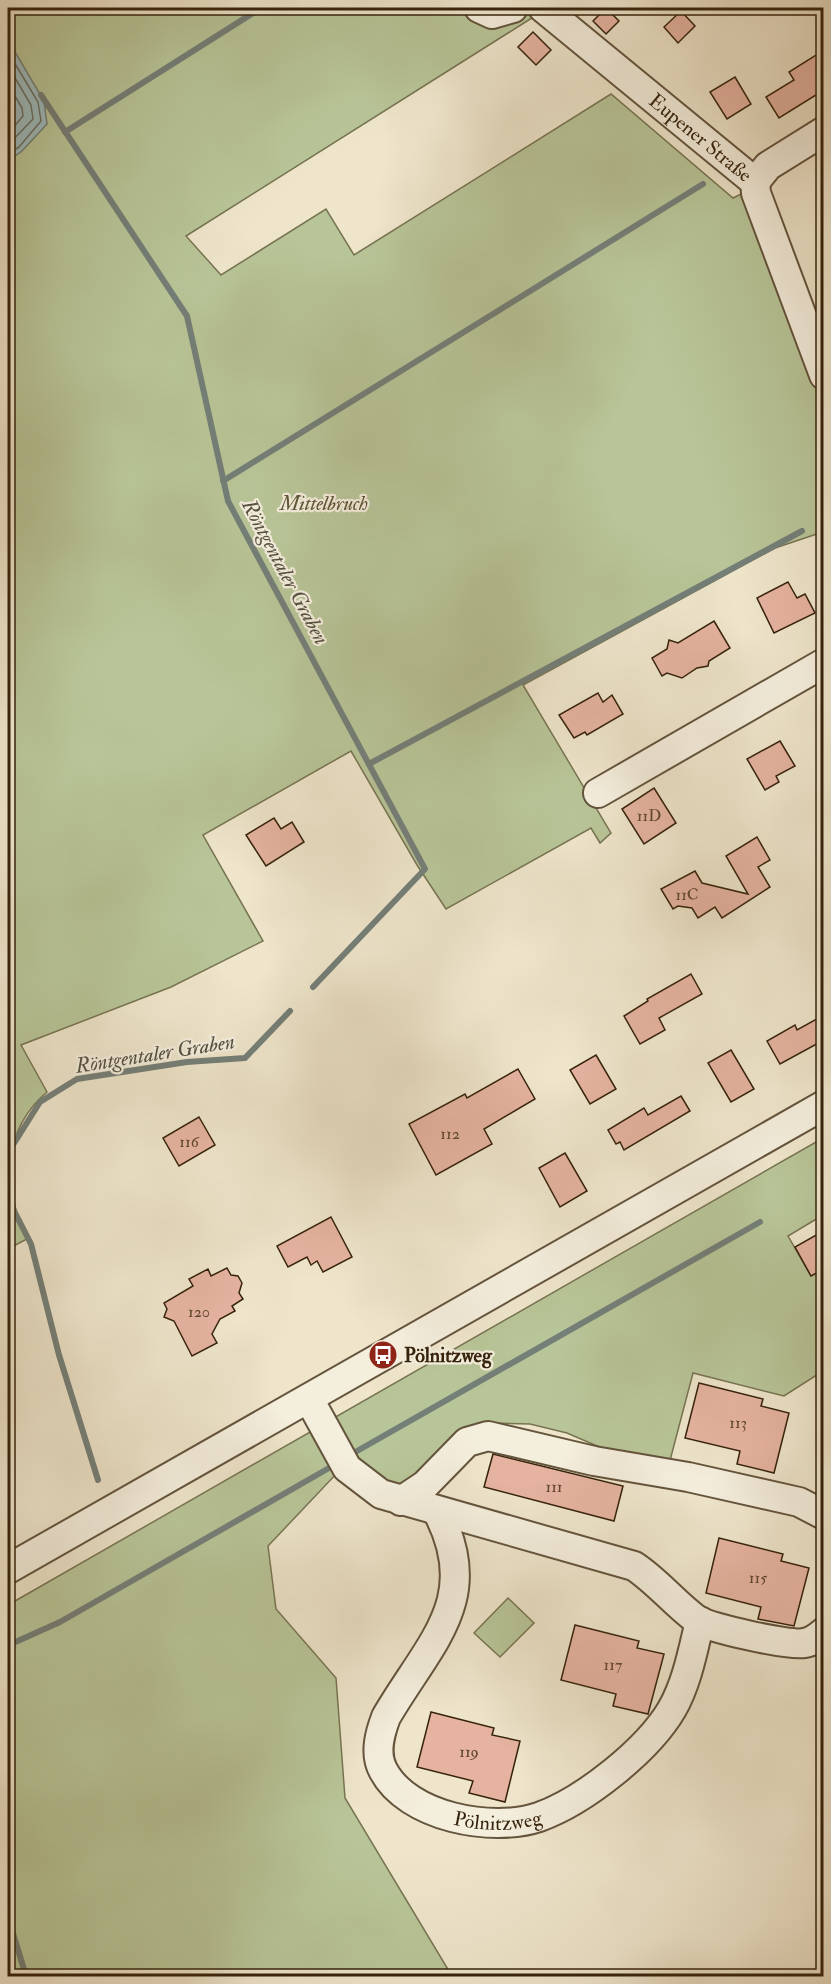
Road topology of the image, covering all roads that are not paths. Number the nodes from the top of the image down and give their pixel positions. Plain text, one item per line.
1 (479, 8) edge
2 (513, 8) edge
3 (543, 8) edge
4 (824, 131) edge
5 (755, 182) junction
6 (824, 375) edge
7 (824, 663) edge
8 (598, 793) dead end
9 (824, 1105) edge
10 (309, 1399) junction
11 (401, 1501) junction
12 (437, 1511) junction
13 (824, 1515) edge
14 (8, 1569) edge
15 (699, 1622) junction
16 (824, 1632) edge

1 - 2 street
3 - 5 street, Eupener Straße
4 - 5 street
5 - 6 street, Eupener Straße
7 - 8 street
9 - 10 street
10 - 11 street
10 - 14 street
11 - 12 street
11 - 13 street
12 - 15 street
12 - 15 street, Pölnitzweg
15 - 16 street

